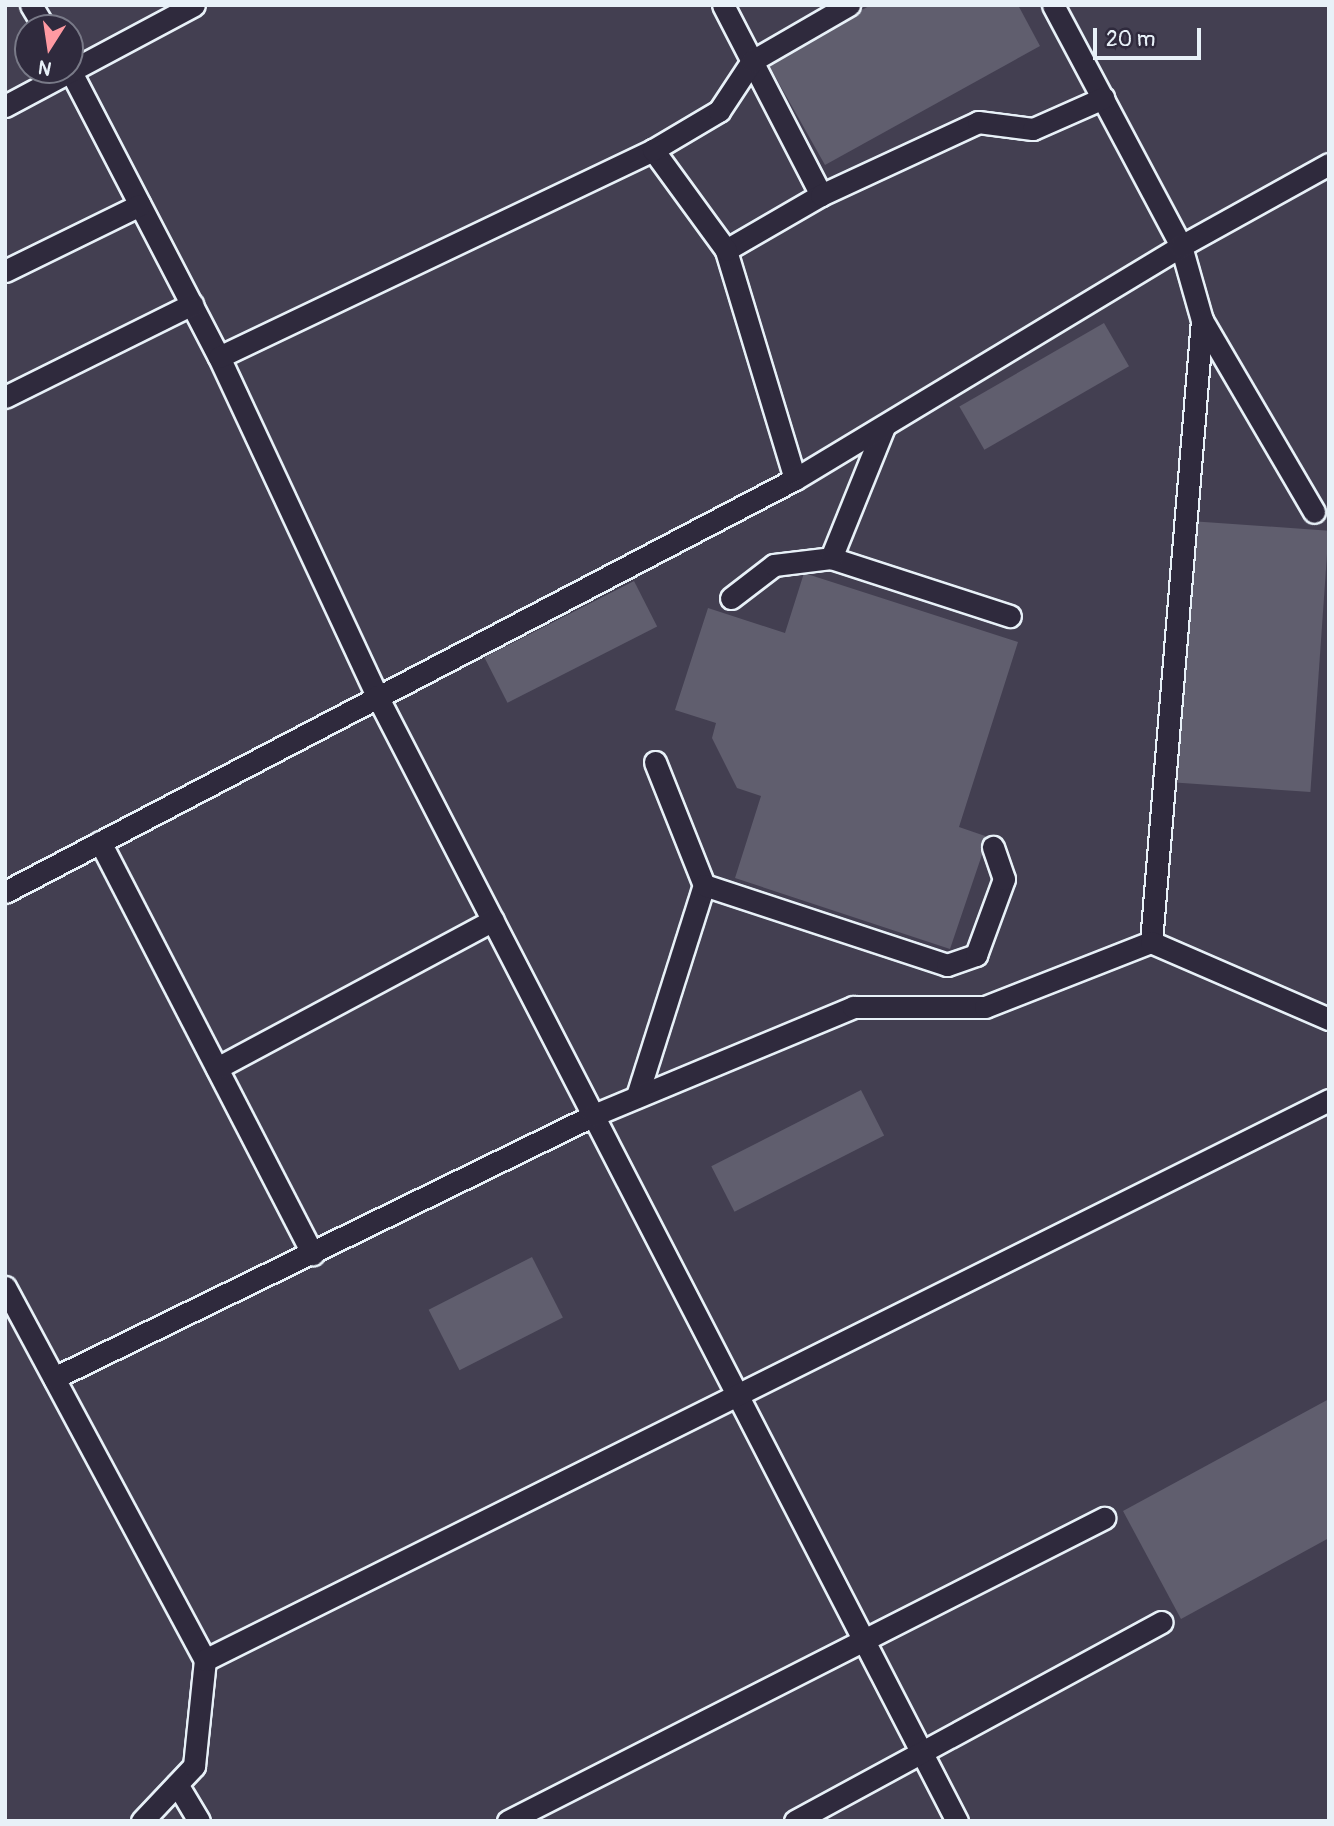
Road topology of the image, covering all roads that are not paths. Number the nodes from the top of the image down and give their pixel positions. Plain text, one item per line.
1 (194, 5) edge
2 (723, 5) edge
3 (849, 5) edge
4 (1053, 5) edge
5 (752, 61) junction
6 (84, 64) edge
7 (46, 84) edge
8 (77, 84) edge
9 (1103, 99) junction
10 (5, 106) edge
11 (653, 150) junction
12 (1329, 164) edge
13 (821, 195) junction
14 (140, 205) junction
15 (1181, 246) junction
16 (726, 250) junction
17 (5, 271) edge
18 (192, 304) junction
19 (1202, 320) junction
20 (219, 357) junction
21 (5, 397) edge
22 (884, 427) junction
23 (795, 479) junction
24 (1314, 512) dead end
25 (831, 558) junction
26 (731, 598) dead end
27 (1010, 616) dead end
28 (377, 696) junction
29 (655, 762) dead end
30 (100, 842) junction
31 (993, 847) dead end
32 (704, 885) junction
33 (5, 892) edge
34 (492, 920) junction
35 (1151, 943) junction
36 (1329, 1019) edge
37 (217, 1068) junction
38 (637, 1096) junction
39 (1329, 1100) edge
40 (594, 1115) junction
41 (313, 1254) junction
42 (5, 1287) edge
43 (54, 1378) junction
44 (738, 1395) junction
45 (1104, 1518) dead end
46 (1162, 1622) dead end
47 (863, 1638) junction
48 (205, 1660) junction
49 (923, 1754) junction
50 (177, 1784) junction
51 (142, 1821) edge
52 (199, 1821) edge
53 (508, 1821) edge
54 (795, 1821) edge
55 (957, 1821) edge

1 - 6 lane
2 - 5 lane
3 - 5 lane
4 - 9 lane
5 - 11 lane
5 - 13 lane
7 - 10 lane
8 - 14 lane
9 - 13 lane
9 - 15 lane
11 - 16 lane
11 - 20 lane
12 - 15 lane
13 - 16 lane
14 - 17 lane
14 - 18 lane
15 - 19 lane
15 - 22 lane
16 - 23 lane
18 - 20 lane
18 - 21 lane
19 - 24 lane
19 - 35 lane
20 - 28 lane
22 - 23 lane
22 - 25 lane
23 - 28 lane
25 - 26 lane
25 - 27 lane
28 - 30 lane
28 - 34 lane
29 - 32 lane
30 - 33 lane
30 - 37 lane
31 - 32 lane
32 - 38 lane
34 - 37 lane
34 - 40 lane
35 - 36 lane
35 - 38 lane
37 - 41 lane
38 - 40 lane
39 - 44 lane
40 - 41 lane
40 - 44 lane
41 - 43 lane
42 - 43 lane
43 - 48 lane
44 - 47 lane
44 - 48 lane
45 - 47 lane
46 - 49 lane
47 - 49 lane
47 - 53 lane
48 - 50 lane
49 - 54 lane
49 - 55 lane
50 - 51 lane
50 - 52 lane

